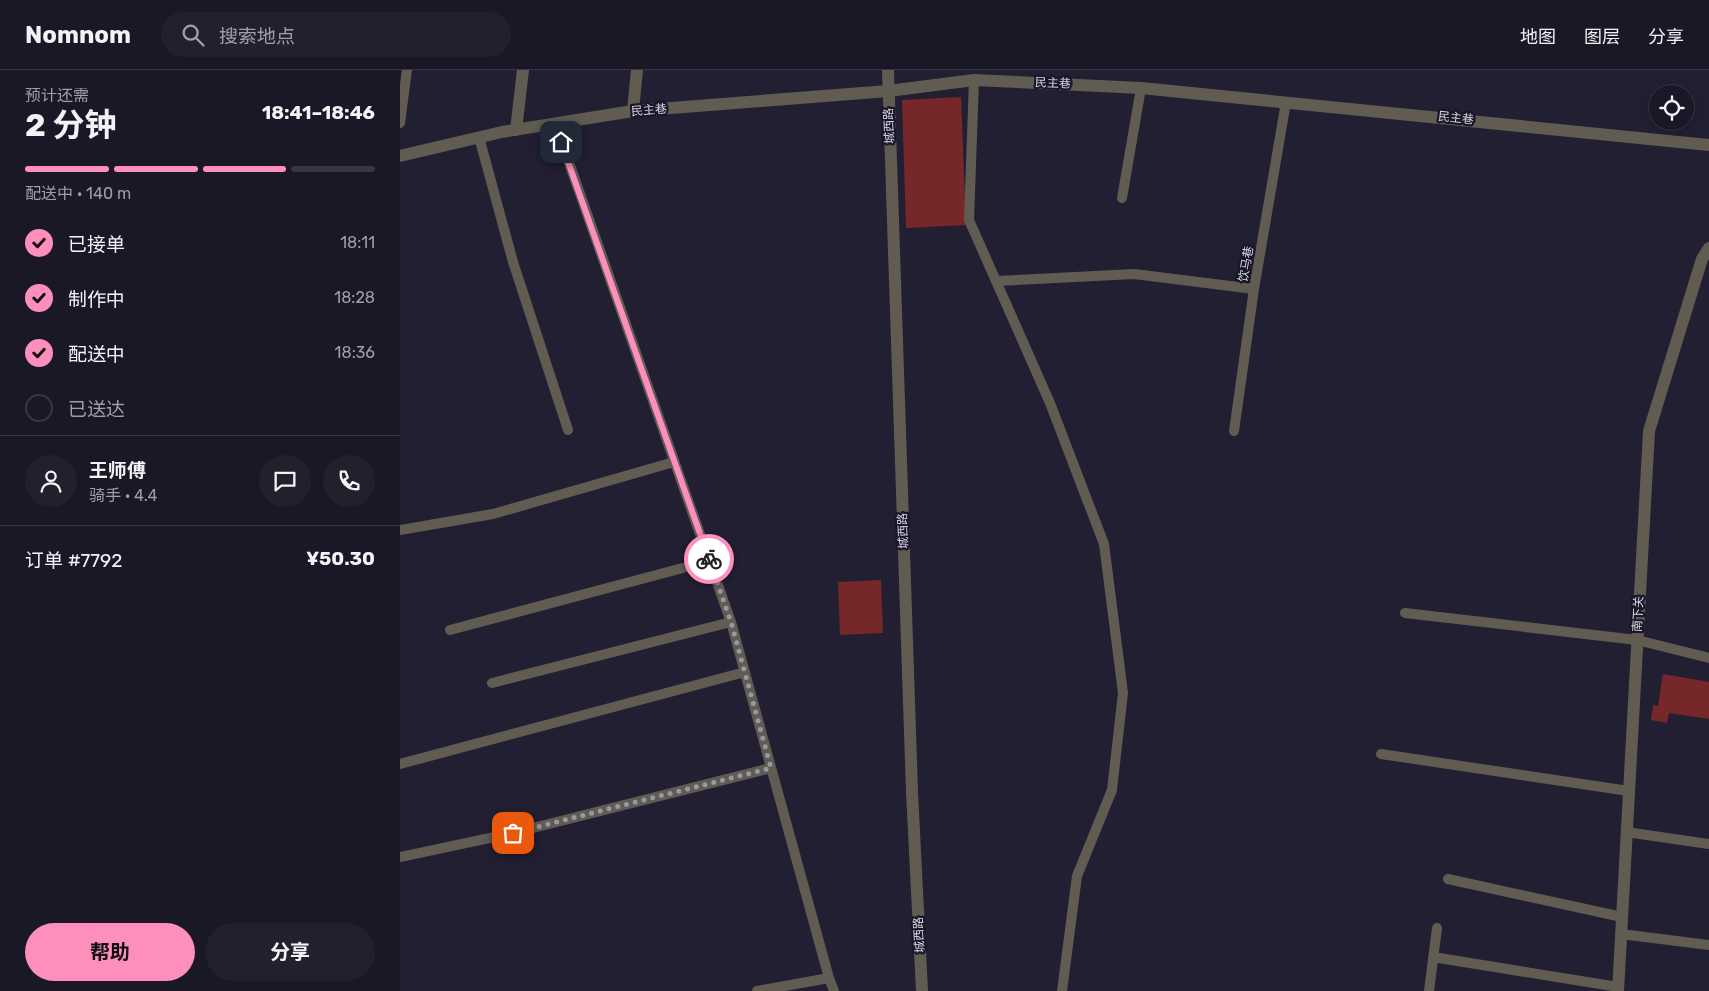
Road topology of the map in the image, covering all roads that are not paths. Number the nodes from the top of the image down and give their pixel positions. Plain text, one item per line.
1 (407, 70) edge
2 (523, 70) edge
3 (637, 70) edge
4 (888, 70) edge
5 (974, 80) junction
6 (1141, 88) junction
7 (888, 91) junction
8 (1286, 102) junction
9 (633, 111) junction
10 (400, 123) edge
11 (555, 123) junction
12 (516, 130) junction
13 (479, 137) junction
14 (1709, 145) edge
15 (400, 156) edge
16 (1122, 198) dead end
17 (1709, 248) edge
18 (996, 281) junction
19 (1254, 289) junction
20 (568, 430) dead end
21 (1234, 431) dead end
22 (674, 462) junction
23 (400, 530) edge
24 (709, 561) junction
25 (1405, 613) dead end
26 (731, 622) junction
27 (450, 630) dead end
28 (1637, 640) junction
29 (1709, 658) edge
30 (744, 672) junction
31 (492, 683) dead end
32 (1381, 754) dead end
33 (400, 764) edge
34 (771, 768) junction
35 (1628, 791) junction
36 (1626, 832) junction
37 (1709, 844) edge
38 (400, 857) edge
39 (1448, 879) dead end
40 (1622, 917) junction
41 (1437, 928) dead end
42 (1621, 934) junction
43 (1709, 945) edge
44 (1433, 957) junction
45 (829, 978) junction
46 (1618, 989) edge
47 (757, 991) edge
48 (834, 991) edge
49 (922, 991) edge
50 (1062, 991) edge
51 (1429, 991) edge

1 - 10 lane
2 - 12 street
3 - 9 street
4 - 7 street, 城西路
5 - 6 street, 民主巷
5 - 7 street, 民主巷
5 - 18 lane
6 - 8 street, 民主巷
6 - 16 lane
7 - 9 street, 民主巷
7 - 49 street, 城西路
8 - 14 street, 民主巷
8 - 19 lane, 饮马巷
9 - 11 street, 民主巷
11 - 12 street, 民主巷
11 - 22 lane
12 - 13 street, 民主巷
13 - 15 street, 民主巷
13 - 20 lane
17 - 28 street, 南下关
18 - 19 lane
18 - 50 lane
19 - 21 lane, 饮马巷
22 - 23 lane
22 - 24 lane
24 - 26 lane
24 - 27 lane
25 - 28 lane
26 - 30 lane
26 - 31 lane
28 - 29 lane
28 - 35 street, 南下关
30 - 33 lane
30 - 34 lane
32 - 35 lane
34 - 38 lane
34 - 45 lane
35 - 36 street, 南下关
36 - 37 lane
36 - 40 street, 南下关
39 - 40 lane
40 - 42 street, 南下关
41 - 44 lane
42 - 43 lane
42 - 46 street, 南下关
44 - 46 lane
44 - 51 lane
45 - 47 lane
45 - 48 lane

